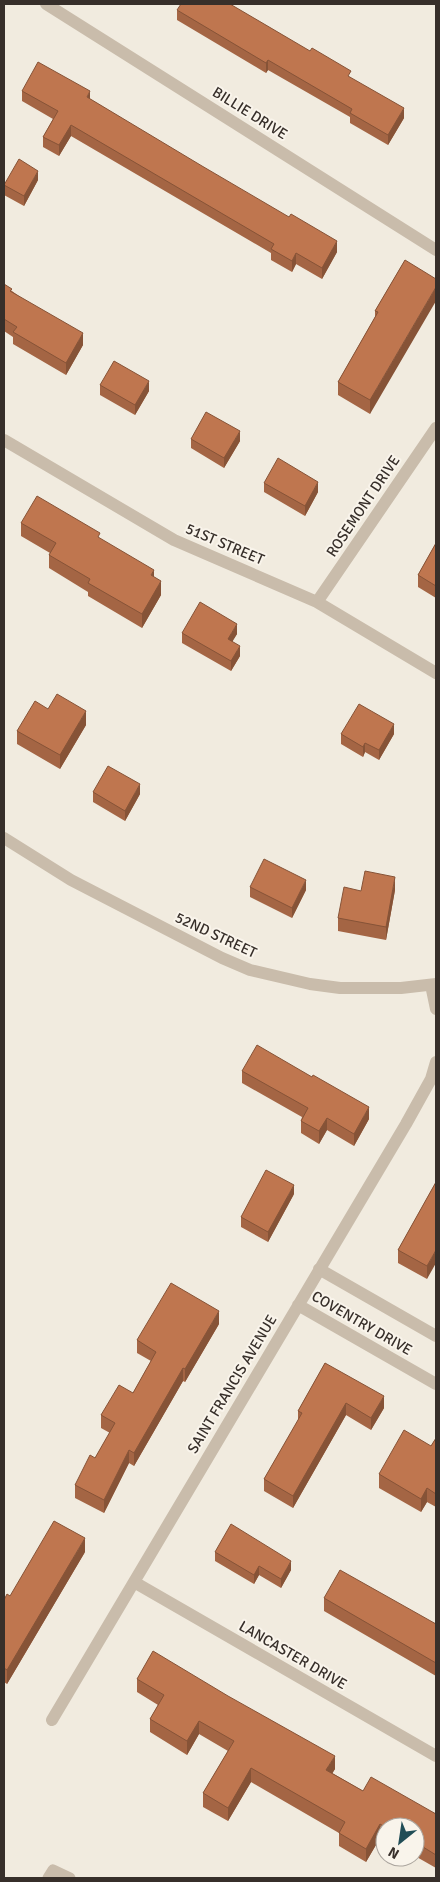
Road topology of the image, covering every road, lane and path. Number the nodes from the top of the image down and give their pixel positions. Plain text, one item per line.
1 (46, 4) edge
2 (436, 250) edge
3 (436, 428) edge
4 (4, 440) edge
5 (317, 602) junction
6 (436, 673) edge
7 (4, 838) edge
8 (434, 985) edge
9 (436, 1010) edge
10 (436, 1062) edge
11 (319, 1269) junction
12 (298, 1305) junction
13 (436, 1336) edge
14 (436, 1384) edge
15 (134, 1582) junction
16 (52, 1720) dead end
17 (436, 1756) edge
18 (48, 1878) edge
19 (70, 1878) edge

1 - 2 street, BILLIE DRIVE
3 - 5 street, ROSEMONT DRIVE
4 - 5 street, 51ST STREET
5 - 6 street, 51ST STREET
7 - 8 street, 52ND STREET
8 - 9 street
10 - 11 street, SAINT FRANCIS AVENUE
11 - 12 street, SAINT FRANCIS AVENUE
11 - 13 street, COVENTRY DRIVE
12 - 14 street, COVENTRY DRIVE
12 - 15 street, SAINT FRANCIS AVENUE
15 - 16 street, SAINT FRANCIS AVENUE
15 - 17 street, LANCASTER DRIVE
18 - 19 lane

